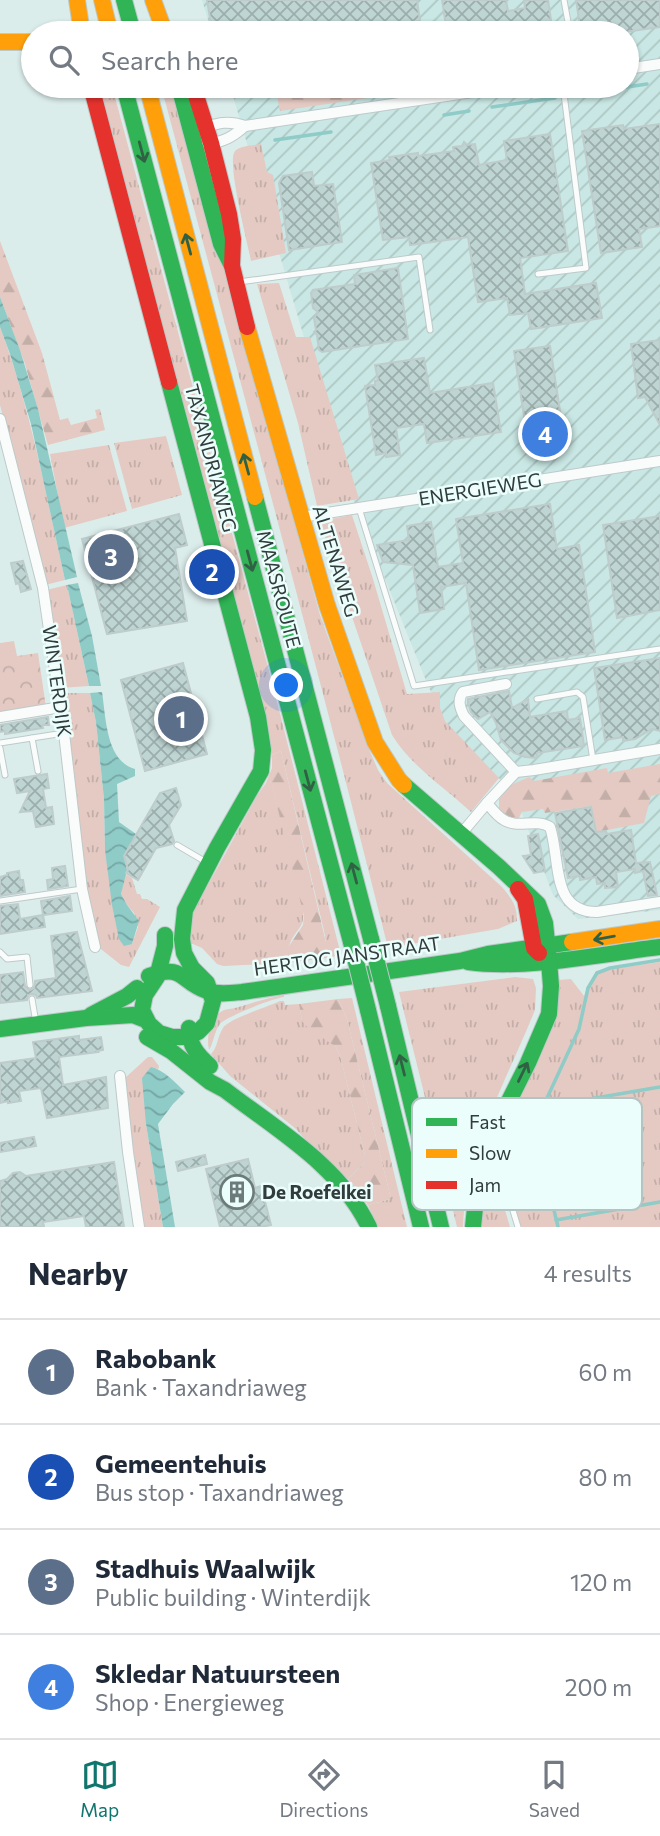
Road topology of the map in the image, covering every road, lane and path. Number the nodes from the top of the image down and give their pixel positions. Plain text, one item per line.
1 (76, 0) edge
2 (102, 0) edge
3 (124, 0) edge
4 (153, 0) edge
5 (564, 0) edge
6 (80, 21) edge
7 (107, 21) edge
8 (130, 21) edge
9 (161, 21) edge
10 (568, 21) edge
11 (0, 41) edge
12 (21, 41) edge
13 (660, 64) edge
14 (639, 67) edge
15 (94, 98) edge
16 (127, 98) edge
17 (149, 98) edge
18 (185, 98) edge
19 (196, 98) edge
20 (435, 98) edge
21 (565, 98) edge
22 (245, 127) junction
23 (204, 136) junction
24 (234, 274) junction
25 (538, 274) dead end
26 (430, 330) dead end
27 (0, 419) edge
28 (660, 461) edge
29 (359, 508) junction
30 (301, 517) junction
31 (660, 649) edge
32 (506, 684) dead end
33 (537, 699) dead end
34 (61, 707) junction
35 (0, 718) edge
36 (64, 733) junction
37 (33, 738) junction
38 (0, 745) edge
39 (660, 749) edge
40 (593, 760) junction
41 (38, 771) dead end
42 (516, 772) junction
43 (5, 775) dead end
44 (487, 803) junction
45 (461, 834) junction
46 (177, 845) dead end
47 (209, 863) junction
48 (82, 889) junction
49 (0, 901) edge
50 (660, 902) edge
51 (186, 910) junction
52 (660, 929) edge
53 (95, 947) dead end
54 (660, 947) edge
55 (0, 952) edge
56 (543, 952) junction
57 (147, 979) junction
58 (203, 983) junction
59 (30, 985) dead end
60 (240, 991) junction
61 (32, 999) dead end
62 (212, 1011) junction
63 (86, 1018) junction
64 (139, 1021) junction
65 (36, 1024) junction
66 (0, 1029) edge
67 (195, 1032) junction
68 (120, 1076) dead end
69 (225, 1090) junction
70 (510, 1098) edge
71 (412, 1104) edge
72 (412, 1190) edge
73 (438, 1210) edge
74 (513, 1210) edge
75 (139, 1227) edge
76 (369, 1227) edge
77 (442, 1227) edge
78 (518, 1227) edge

1 - 6 main road
2 - 7 main road
3 - 8 main road
4 - 9 main road
5 - 10 lane
11 - 12 main road
13 - 14 street
15 - 47 main road, TAXANDRIAWEG
16 -> 72 main road, MAASROUTE, bridge
71 -> 17 main road, MAASROUTE, bridge
18 - 23 main road, ALTENAWEG
19 - 23 main road, ALTENAWEG
20 - 22 street
21 - 25 lane
22 - 23 street
22 - 23 street
23 - 24 main road, ALTENAWEG
24 - 26 lane
24 - 30 main road, ALTENAWEG
27 - 34 street, WINTERDIJK
28 - 29 street, ENERGIEWEG
29 - 30 street, ENERGIEWEG
29 - 31 lane
30 - 45 main road, ALTENAWEG
32 - 42 street
33 - 40 lane
34 - 35 street
34 - 36 street, WINTERDIJK
36 - 37 lane
36 - 48 street, WINTERDIJK
37 - 38 lane
37 - 41 lane
38 - 43 lane
39 - 40 street
40 - 42 street
42 - 44 street
44 - 45 street
44 - 50 street
45 - 56 main road, ALTENAWEG
46 - 47 lane
47 - 51 main road, TAXANDRIAWEG
48 - 49 lane
48 - 53 street, WINTERDIJK
51 - 57 main road, TAXANDRIAWEG
51 - 58 main road, TAXANDRIAWEG
52 -> 56 main road
54 - 56 main road
55 - 59 lane
56 - 60 main road, HERTOG JANSTRAAT
70 -> 56 main road, ALTENAWEG
57 - 58 main road, HERTOG JANSTRAAT
57 - 63 main road
57 - 64 main road
57 - 64 main road
58 - 60 main road, HERTOG JANSTRAAT
58 - 62 main road
58 - 67 main road
60 - 62 main road, HERTOG JANSTRAAT
61 - 65 lane
62 - 67 main road
63 - 64 main road
63 - 65 main road
64 - 67 main road
64 - 69 main road
65 - 66 main road
67 - 69 main road
68 - 75 street
69 - 76 main road
77 -> 73 main road, MAASROUTE, bridge
74 - 78 lane

